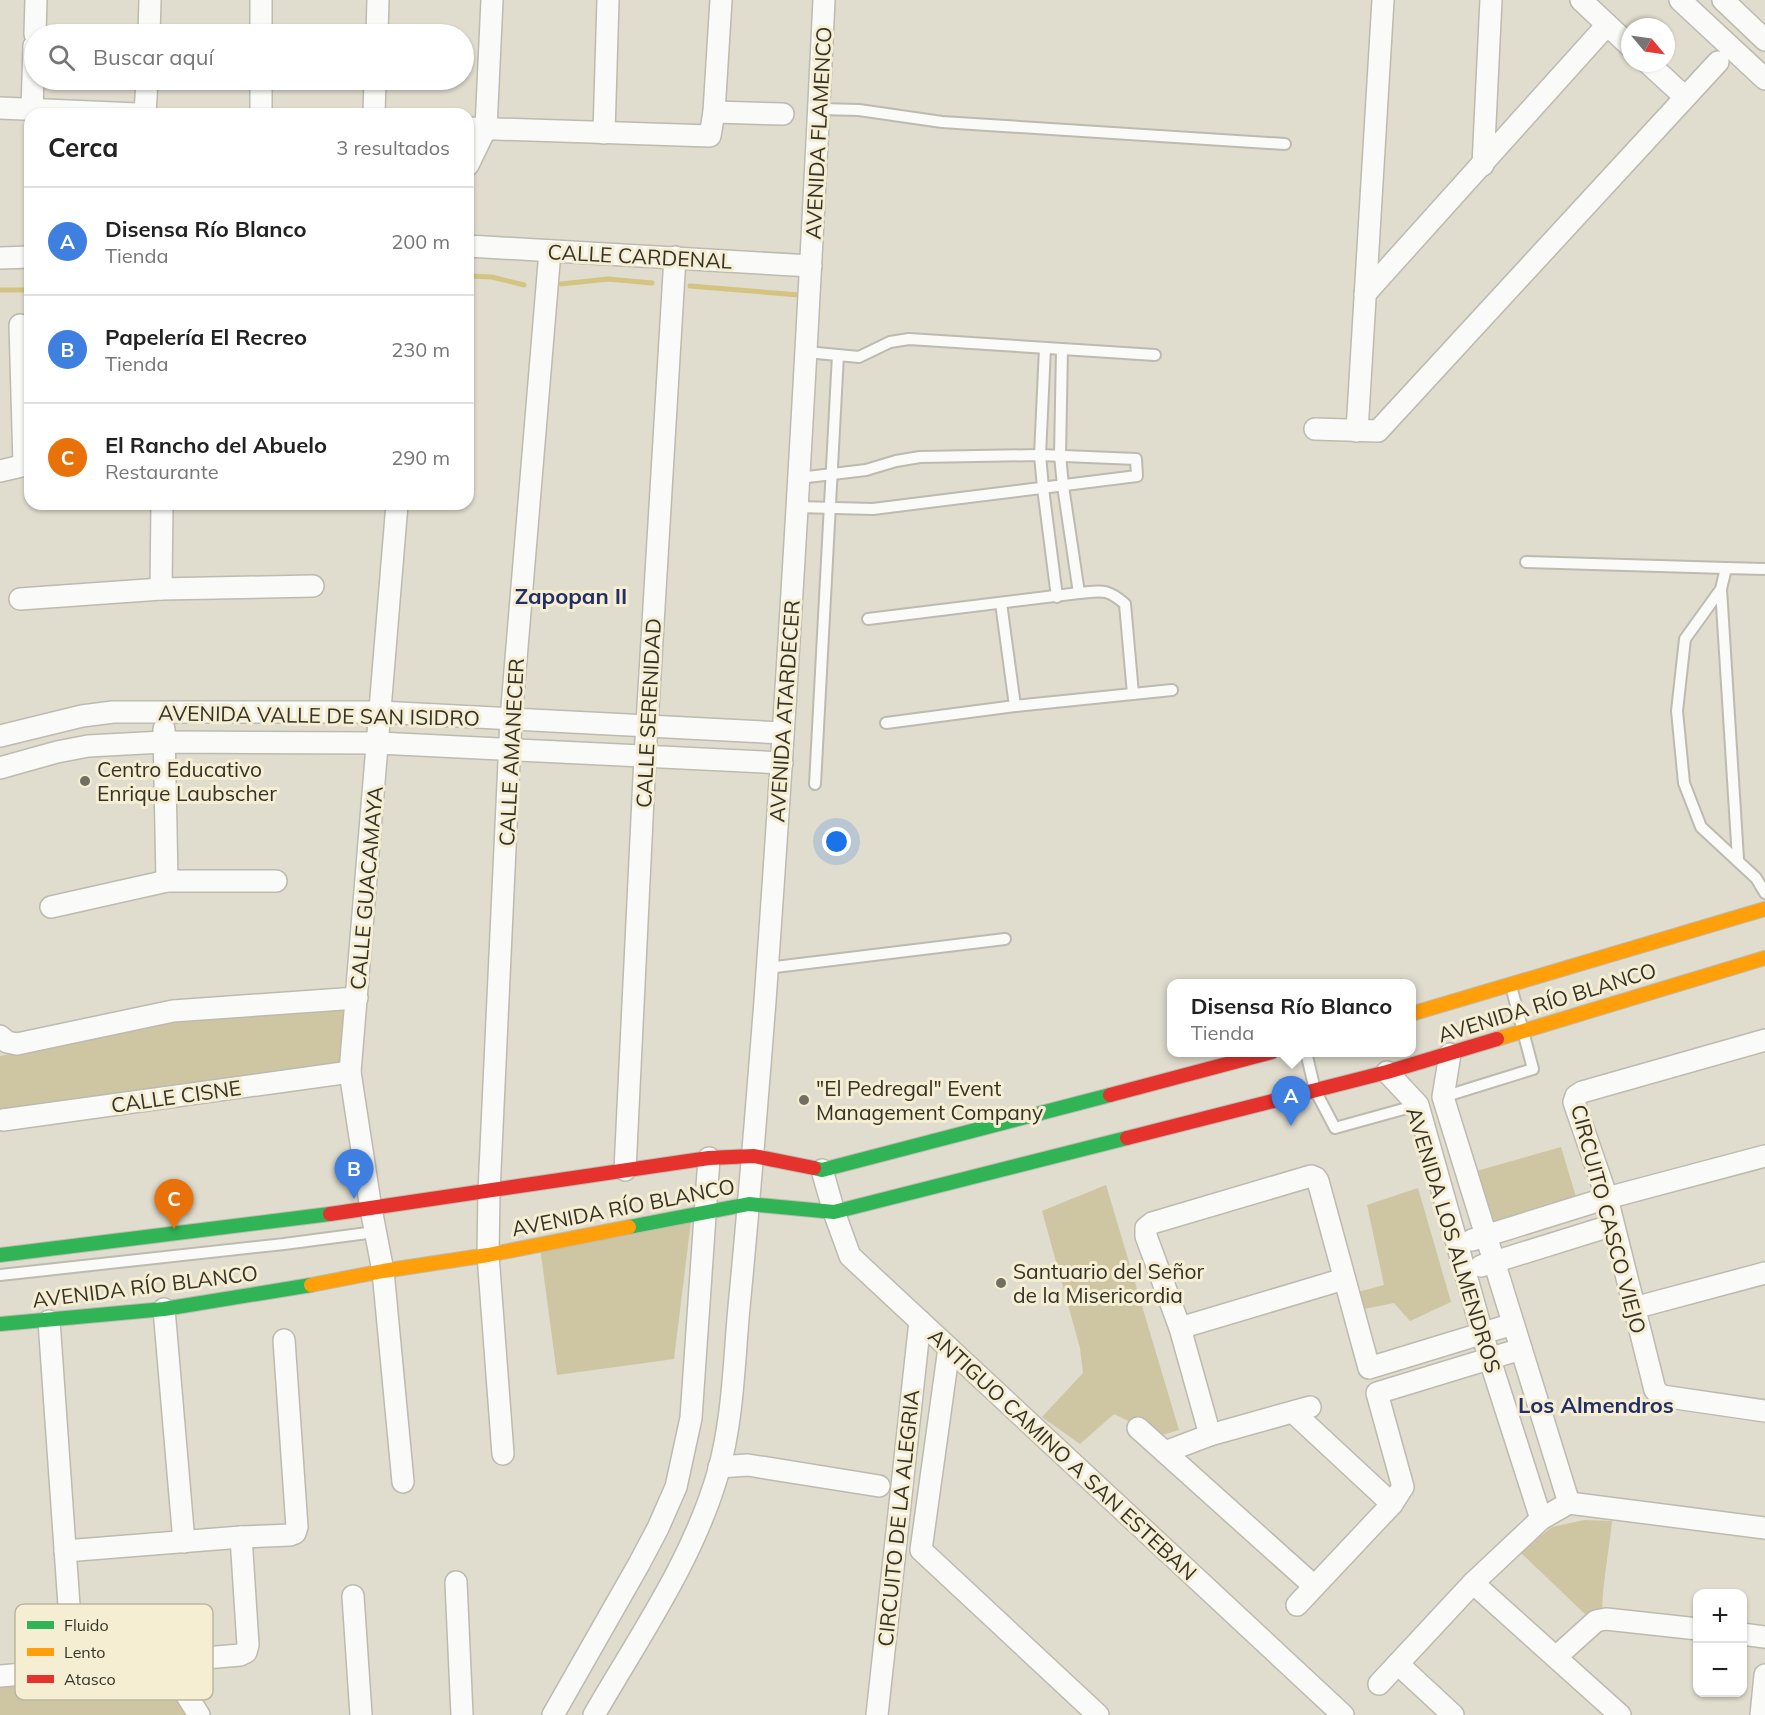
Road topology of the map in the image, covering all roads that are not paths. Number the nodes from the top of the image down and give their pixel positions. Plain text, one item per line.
1 (36, 0) edge
2 (150, 0) edge
3 (261, 0) edge
4 (378, 0) edge
5 (492, 0) edge
6 (608, 0) edge
7 (721, 0) edge
8 (824, 0) edge
9 (1383, 0) edge
10 (1491, 0) edge
11 (1582, 0) edge
12 (1680, 0) edge
13 (1723, 0) edge
14 (35, 24) edge
15 (149, 24) edge
16 (261, 24) edge
17 (377, 24) edge
18 (1607, 25) junction
19 (1621, 38) edge
20 (1765, 40) edge
21 (1718, 62) dead end
22 (1658, 72) edge
23 (1765, 79) edge
24 (33, 90) edge
25 (146, 90) edge
26 (261, 90) edge
27 (375, 90) edge
28 (1685, 97) junction
29 (0, 108) edge
30 (32, 108) edge
31 (145, 108) edge
32 (261, 108) edge
33 (374, 108) edge
34 (819, 109) junction
35 (24, 110) edge
36 (714, 112) junction
37 (783, 114) dead end
38 (477, 128) edge
39 (604, 133) junction
40 (1285, 144) dead end
41 (1483, 165) junction
42 (474, 246) edge
43 (550, 251) junction
44 (24, 257) edge
45 (675, 257) junction
46 (0, 258) edge
47 (811, 266) junction
48 (1365, 294) junction
49 (20, 326) dead end
50 (1045, 348) junction
51 (1062, 349) junction
52 (806, 352) junction
53 (838, 355) junction
54 (1155, 355) dead end
55 (24, 405) edge
56 (1315, 429) dead end
57 (1357, 430) junction
58 (1040, 455) junction
59 (1060, 455) junction
60 (24, 465) edge
61 (0, 471) edge
62 (831, 474) junction
63 (799, 478) junction
64 (1063, 486) junction
65 (1043, 488) junction
66 (797, 507) junction
67 (831, 508) junction
68 (162, 510) edge
69 (397, 510) edge
70 (1526, 562) dead end
71 (1726, 568) junction
72 (1765, 568) edge
73 (313, 586) dead end
74 (1720, 589) junction
75 (161, 590) junction
76 (1079, 593) junction
77 (1058, 597) junction
78 (20, 599) dead end
79 (1002, 603) junction
80 (868, 619) dead end
81 (1172, 690) dead end
82 (1133, 694) junction
83 (1015, 706) junction
84 (164, 712) junction
85 (380, 712) junction
86 (511, 719) junction
87 (886, 723) dead end
88 (647, 727) junction
89 (783, 733) junction
90 (0, 736) edge
91 (163, 742) junction
92 (378, 743) junction
93 (509, 750) junction
94 (645, 757) junction
95 (782, 764) junction
96 (0, 768) edge
97 (815, 784) dead end
98 (1737, 860) junction
99 (276, 880) dead end
100 (167, 881) junction
101 (1765, 893) edge
102 (51, 907) dead end
103 (1765, 909) edge
104 (1005, 939) dead end
105 (1765, 958) edge
106 (767, 968) junction
107 (1511, 985) junction
108 (357, 998) junction
109 (1416, 1013) edge
110 (1524, 1032) junction
111 (0, 1036) edge
112 (1765, 1041) edge
113 (1450, 1054) junction
114 (1257, 1057) edge
115 (1307, 1057) edge
116 (350, 1072) junction
117 (1387, 1072) junction
118 (1315, 1090) junction
119 (1443, 1097) junction
120 (1418, 1105) junction
121 (3, 1120) dead end
122 (754, 1156) junction
123 (1765, 1156) edge
124 (709, 1158) junction
125 (625, 1170) junction
126 (822, 1170) junction
127 (489, 1191) junction
128 (1607, 1198) junction
129 (749, 1204) junction
130 (371, 1209) junction
131 (705, 1212) junction
132 (834, 1212) junction
133 (1613, 1225) junction
134 (375, 1232) junction
135 (1485, 1236) junction
136 (1458, 1245) junction
137 (0, 1255) edge
138 (488, 1255) junction
139 (1494, 1262) junction
140 (383, 1270) junction
141 (1465, 1271) junction
142 (1765, 1273) edge
143 (0, 1275) edge
144 (1344, 1279) junction
145 (1634, 1308) junction
146 (164, 1309) junction
147 (49, 1321) junction
148 (920, 1321) junction
149 (0, 1324) edge
150 (1513, 1324) junction
151 (1180, 1328) junction
152 (1482, 1333) junction
153 (284, 1340) dead end
154 (949, 1348) junction
155 (1521, 1349) junction
156 (1489, 1358) junction
157 (1765, 1412) edge
158 (1138, 1428) dead end
159 (1210, 1435) junction
160 (1165, 1452) junction
161 (503, 1454) dead end
162 (1554, 1456) junction
163 (1523, 1464) junction
164 (719, 1467) junction
165 (403, 1482) dead end
166 (879, 1486) dead end
167 (1569, 1503) junction
168 (1392, 1504) junction
169 (1541, 1519) junction
170 (1765, 1528) edge
171 (241, 1537) junction
172 (184, 1542) junction
173 (894, 1547) junction
174 (921, 1550) junction
175 (65, 1551) junction
176 (456, 1582) dead end
177 (1473, 1583) junction
178 (1314, 1586) junction
179 (353, 1596) dead end
180 (69, 1604) edge
181 (1297, 1605) dead end
182 (1693, 1628) edge
183 (1747, 1635) edge
184 (1765, 1637) edge
185 (213, 1657) edge
186 (1556, 1657) junction
187 (1398, 1664) junction
188 (15, 1675) edge
189 (1765, 1675) edge
190 (0, 1676) edge
191 (1379, 1684) dead end
192 (190, 1700) edge
193 (199, 1715) edge
194 (361, 1715) edge
195 (462, 1715) edge
196 (554, 1715) edge
197 (594, 1715) edge
198 (877, 1715) edge
199 (1098, 1715) edge
200 (1343, 1715) edge
201 (1453, 1715) edge
202 (1620, 1715) edge
203 (1761, 1715) edge

1 - 14 street
2 - 15 street
3 - 16 street
4 - 17 street
5 - 38 street
6 - 39 street
7 - 36 street
8 - 34 street, AVENIDA FLAMENCO
9 - 48 street
10 - 41 street
11 - 18 street
12 - 23 street
13 - 20 street
18 - 19 street
18 - 41 street
21 - 28 street
22 - 28 street
24 - 30 street
25 - 31 street
26 - 32 street
27 - 33 street
28 - 57 street
29 - 35 street
34 - 40 lane
34 - 47 street, AVENIDA FLAMENCO
36 - 37 street
36 - 39 street
38 - 39 street
41 - 48 street
42 - 43 street, CALLE CARDENAL
43 - 45 street, CALLE CARDENAL
43 - 86 street, CALLE AMANECER
44 - 46 street
45 - 47 street, CALLE CARDENAL
45 - 88 street, CALLE SERENIDAD
47 - 52 street, AVENIDA ATARDECER
48 - 57 street
49 - 55 street
50 - 51 lane
50 - 53 lane
50 - 58 lane
51 - 54 lane
51 - 59 lane
52 - 53 lane
52 - 63 street, AVENIDA ATARDECER
53 - 62 lane
56 - 57 street
58 - 59 lane
58 - 62 lane
58 - 65 lane
59 - 64 lane
59 - 64 lane
60 - 61 street
62 - 63 lane
62 - 67 lane
63 - 66 street, AVENIDA ATARDECER
64 - 65 lane
64 - 76 lane
65 - 67 lane
65 - 77 lane
66 - 67 lane
66 - 89 street, AVENIDA ATARDECER
67 - 97 lane
68 - 75 street
69 - 85 street, CALLE GUACAMAYA
70 - 71 lane
71 - 72 lane
71 - 74 lane
73 - 75 street
74 - 98 lane
74 - 98 lane
75 - 78 street
76 - 77 lane
76 - 82 lane
77 - 79 lane
79 - 80 lane
79 - 83 lane
81 - 82 lane
82 - 83 lane
83 - 87 lane
84 - 85 street, AVENIDA VALLE DE SAN ISIDRO
84 - 90 street, AVENIDA VALLE DE SAN ISIDRO
84 - 91 street
85 - 86 street, AVENIDA VALLE DE SAN ISIDRO
85 - 92 street, CALLE GUACAMAYA
86 - 88 street, AVENIDA VALLE DE SAN ISIDRO
86 - 93 street, CALLE AMANECER
88 - 89 street, AVENIDA VALLE DE SAN ISIDRO
88 - 94 street, CALLE SERENIDAD
89 - 95 street, AVENIDA ATARDECER
91 - 92 street, AVENIDA VALLE DE SAN ISIDRO
91 - 96 street, AVENIDA VALLE DE SAN ISIDRO
91 - 100 street
92 - 93 street, AVENIDA VALLE DE SAN ISIDRO
92 - 108 street, CALLE GUACAMAYA
93 - 94 street, AVENIDA VALLE DE SAN ISIDRO
93 - 127 street, CALLE AMANECER
94 - 95 street, AVENIDA VALLE DE SAN ISIDRO
94 - 125 street, CALLE SERENIDAD
95 - 106 street, AVENIDA ATARDECER
98 - 101 lane
99 - 100 street
100 - 102 street
103 - 107 street, AVENIDA RÍO BLANCO
104 - 106 lane
105 - 110 street, AVENIDA RÍO BLANCO
106 - 122 street, AVENIDA ATARDECER
107 - 109 street, AVENIDA RÍO BLANCO
107 - 110 lane
108 - 111 street
108 - 116 street, CALLE GUACAMAYA
110 - 113 street, AVENIDA RÍO BLANCO
110 - 119 lane
112 - 128 street, CIRCUITO CASCO VIEJO
113 - 117 street, AVENIDA RÍO BLANCO
113 - 119 street, AVENIDA LOS ALMENDROS
114 - 126 street, AVENIDA RÍO BLANCO
115 - 118 lane
116 - 121 street, CALLE CISNE
116 - 130 street, CALLE GUACAMAYA
117 - 118 street, AVENIDA RÍO BLANCO
117 - 120 street, AVENIDA LOS ALMENDROS
118 - 120 lane
118 - 132 street, AVENIDA RÍO BLANCO
119 - 135 street, AVENIDA LOS ALMENDROS
120 - 136 street, AVENIDA LOS ALMENDROS
122 - 124 street, AVENIDA RÍO BLANCO
122 - 126 street, AVENIDA RÍO BLANCO
122 - 129 street, AVENIDA ATARDECER
123 - 128 street
124 - 125 street, AVENIDA RÍO BLANCO
124 - 131 street
125 - 127 street, AVENIDA RÍO BLANCO
126 - 132 street, ANTIGUO CAMINO A SAN ESTEBAN
127 - 130 street, AVENIDA RÍO BLANCO
127 - 138 street, CALLE AMANECER
128 - 133 street, CIRCUITO CASCO VIEJO
128 - 135 street
129 - 131 street, AVENIDA RÍO BLANCO
129 - 132 street, AVENIDA RÍO BLANCO
129 - 164 street, AVENIDA ATARDECER
130 - 134 street, CALLE GUACAMAYA
130 - 137 street, AVENIDA RÍO BLANCO
131 - 138 street, AVENIDA RÍO BLANCO
131 - 196 street
132 - 148 street, ANTIGUO CAMINO A SAN ESTEBAN
133 - 139 street
133 - 145 street, CIRCUITO CASCO VIEJO
134 - 140 street, CALLE GUACAMAYA
134 - 143 lane
135 - 136 street
135 - 139 street, AVENIDA LOS ALMENDROS
136 - 141 street, AVENIDA LOS ALMENDROS
138 - 140 street, AVENIDA RÍO BLANCO
138 - 161 street, CALLE AMANECER
139 - 141 street
139 - 150 street, AVENIDA LOS ALMENDROS
140 - 146 street, AVENIDA RÍO BLANCO
140 - 165 street, CALLE GUACAMAYA
141 - 152 street, AVENIDA LOS ALMENDROS
142 - 145 street
144 - 151 street
144 - 151 street
144 - 152 street
145 - 157 street, CIRCUITO CASCO VIEJO
146 - 147 street, AVENIDA RÍO BLANCO
146 - 172 street
147 - 149 street, AVENIDA RÍO BLANCO
147 - 175 street
148 - 154 street, ANTIGUO CAMINO A SAN ESTEBAN
148 - 173 street, CIRCUITO DE LA ALEGRIA
150 - 152 street
150 - 155 street, AVENIDA LOS ALMENDROS
151 - 159 street
152 - 156 street, AVENIDA LOS ALMENDROS
153 - 171 street
154 - 174 street, CIRCUITO DE LA ALEGRIA
154 - 200 street, ANTIGUO CAMINO A SAN ESTEBAN
155 - 156 street
155 - 162 street, AVENIDA LOS ALMENDROS
156 - 163 street, AVENIDA LOS ALMENDROS
156 - 168 street
158 - 160 street
159 - 160 street
159 - 168 street
160 - 178 street
162 - 163 street
162 - 167 street, AVENIDA LOS ALMENDROS
163 - 169 street, AVENIDA LOS ALMENDROS
164 - 166 street
164 - 197 street, AVENIDA ATARDECER
167 - 169 street
167 - 170 street
168 - 178 street
169 - 177 street
171 - 172 street
171 - 185 street
172 - 175 street
173 - 174 street
173 - 198 street, CIRCUITO DE LA ALEGRIA
174 - 199 street, CIRCUITO DE LA ALEGRIA
175 - 180 street
176 - 195 street
177 - 186 street
177 - 187 street
178 - 181 street
179 - 194 street
182 - 186 street
183 - 184 street
186 - 202 street
187 - 191 street
187 - 201 street
188 - 190 street
189 - 203 street
192 - 193 street

